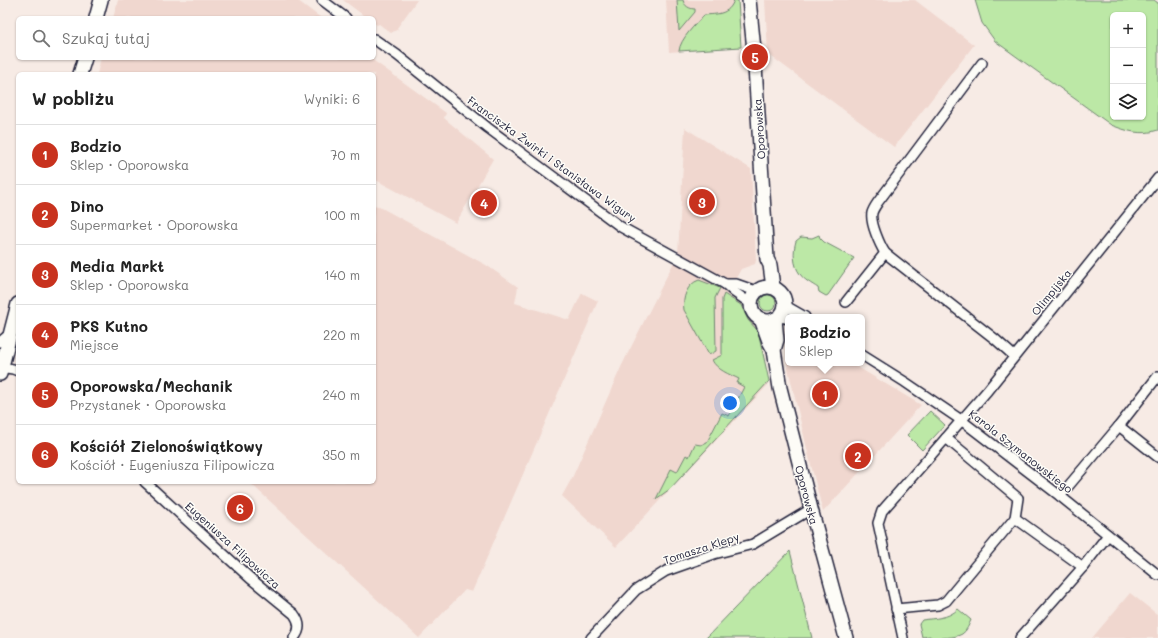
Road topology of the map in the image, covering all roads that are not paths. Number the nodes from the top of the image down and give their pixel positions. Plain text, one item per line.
1 (101, 0) edge
2 (322, 0) edge
3 (749, 0) edge
4 (97, 16) edge
5 (343, 16) edge
6 (376, 40) edge
7 (84, 60) edge
8 (982, 63) dead end
9 (81, 72) edge
10 (1156, 183) edge
11 (885, 254) junction
12 (725, 284) junction
13 (760, 292) junction
14 (846, 302) dead end
15 (16, 312) edge
16 (782, 315) edge
17 (761, 319) junction
18 (11, 333) junction
19 (0, 342) edge
20 (774, 350) junction
21 (1014, 356) junction
22 (865, 357) edge
23 (1, 369) edge
24 (16, 371) edge
25 (1158, 376) edge
26 (961, 420) junction
27 (1119, 426) junction
28 (946, 438) junction
29 (1158, 457) edge
30 (147, 484) edge
31 (1060, 496) junction
32 (811, 509) junction
33 (1015, 518) junction
34 (1108, 535) junction
35 (1083, 567) junction
36 (1158, 575) edge
37 (896, 609) junction
38 (294, 638) edge
39 (591, 638) edge
40 (846, 638) edge
41 (903, 638) edge
42 (1020, 638) edge

1 - 4 street
2 - 5 street
3 - 13 street, Oporowska
6 - 12 street, Franciszka Żwirki i Stanisława Wigury
7 - 9 street
8 - 11 street
10 - 21 street, Olimpijska
11 - 14 street
11 - 21 street
12 - 13 street, Franciszka Żwirki i Stanisława Wigury
12 - 13 street, Franciszka Żwirki i Stanisława Wigury
13 - 16 street
13 - 17 street
15 - 18 street
16 - 17 street
16 - 20 street, Oporowska
17 - 20 street, Oporowska
18 - 19 street
18 - 23 street
20 - 32 street, Oporowska
21 - 26 street, Olimpijska
22 - 26 street, Karola Szymanowskiego
23 - 24 street
25 - 27 street
26 - 28 street, Olimpijska
26 - 31 street, Karola Szymanowskiego
27 - 29 street
27 - 31 street
28 - 33 street
28 - 37 street, Olimpijska
30 - 38 street, Eugeniusza Filipowicza
31 - 34 street, Karola Szymanowskiego
32 - 39 street, Tomasza Klepy
32 - 40 street, Oporowska
33 - 35 street
33 - 37 street
34 - 35 street
34 - 36 street, Karola Szymanowskiego
35 - 42 street
37 - 41 street

